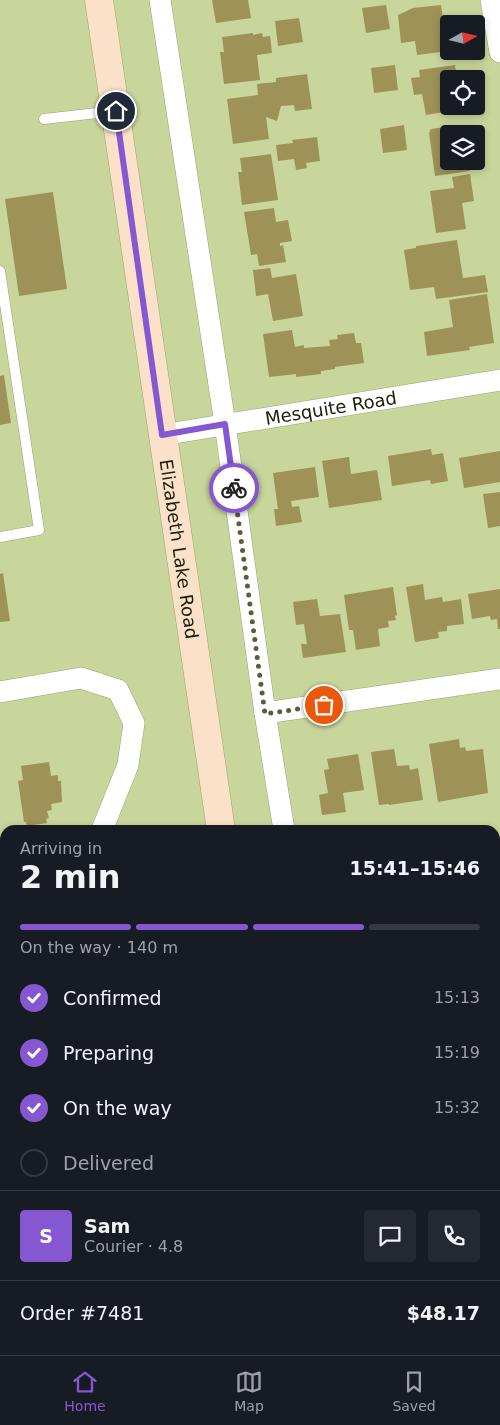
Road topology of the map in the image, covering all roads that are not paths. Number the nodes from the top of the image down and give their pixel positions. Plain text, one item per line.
1 (99, 0) edge
2 (160, 0) edge
3 (492, 0) edge
4 (500, 52) edge
5 (116, 111) junction
6 (44, 118) dead end
7 (0, 271) edge
8 (500, 380) edge
9 (225, 424) junction
10 (162, 435) junction
11 (0, 537) edge
12 (500, 679) edge
13 (0, 692) edge
14 (265, 714) junction
15 (104, 825) edge
16 (220, 825) edge
17 (283, 825) edge

1 - 5 main road, Elizabeth Lake Road
2 - 9 street
3 - 4 street
5 - 6 lane
5 - 10 main road, Elizabeth Lake Road
7 - 11 lane
8 - 9 street, Mesquite Road
9 - 10 street, Mesquite Road
9 - 14 street
10 - 16 main road, Elizabeth Lake Road
12 - 14 street
13 - 15 street
14 - 17 street

